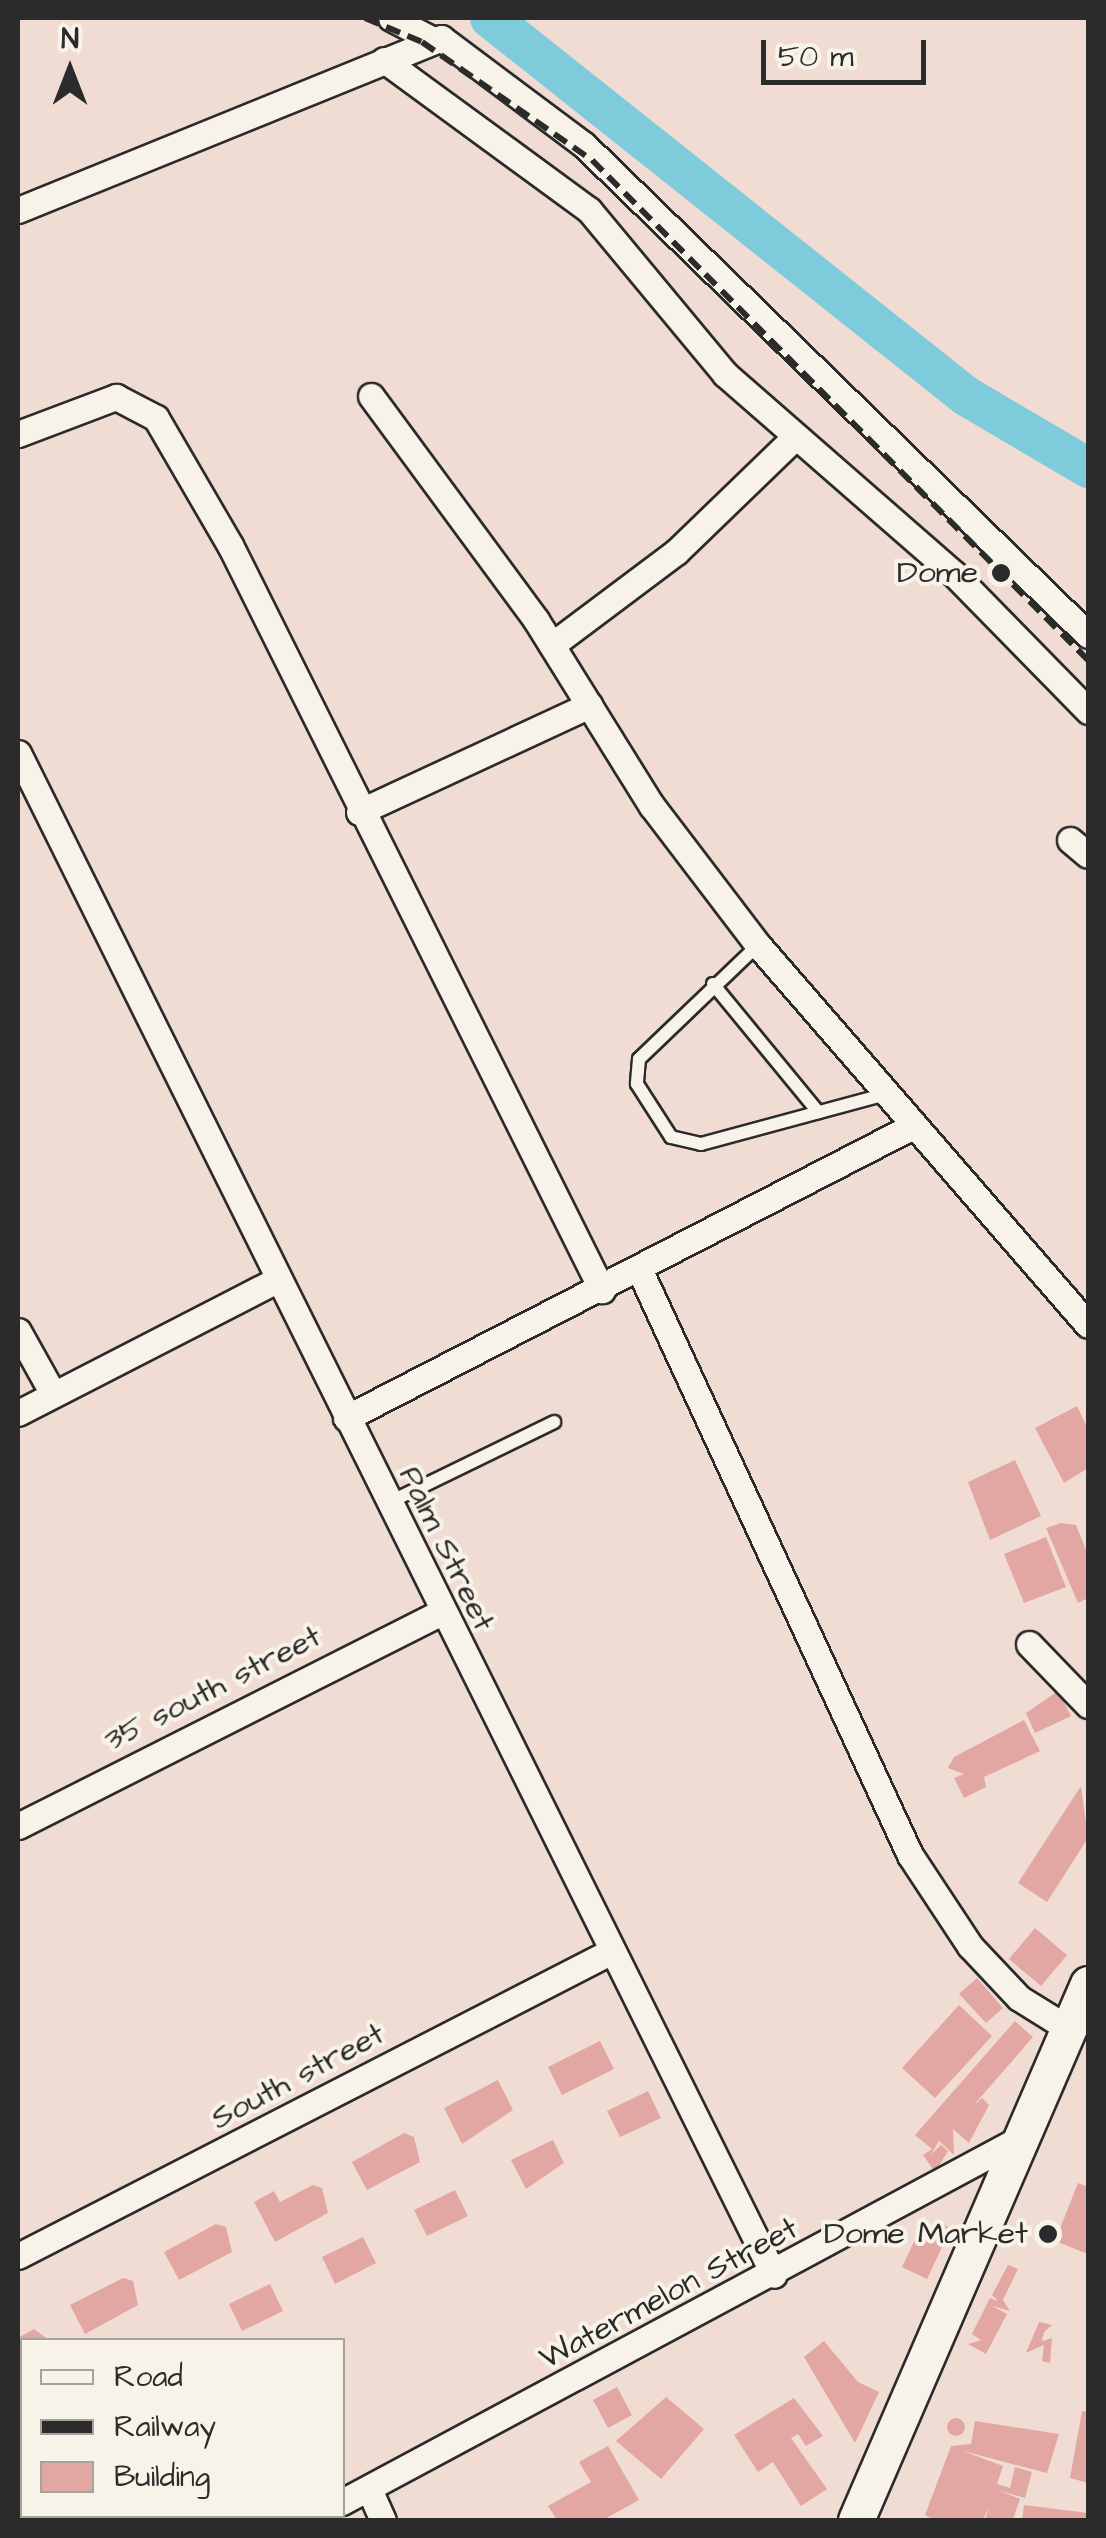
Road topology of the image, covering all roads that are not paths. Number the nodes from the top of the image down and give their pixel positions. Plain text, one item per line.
1 (391, 18) edge
2 (432, 39) junction
3 (384, 60) junction
4 (18, 210) edge
5 (371, 396) dead end
6 (18, 434) edge
7 (793, 439) junction
8 (1088, 636) edge
9 (552, 645) junction
10 (589, 705) junction
11 (1088, 711) edge
12 (18, 752) edge
13 (359, 812) junction
14 (758, 945) junction
15 (713, 984) junction
16 (882, 1095) junction
17 (818, 1112) junction
18 (911, 1127) junction
19 (640, 1271) junction
20 (277, 1280) junction
21 (602, 1290) junction
22 (1088, 1325) edge
23 (18, 1331) edge
24 (53, 1394) junction
25 (18, 1413) edge
26 (346, 1418) junction
27 (554, 1422) dead end
28 (388, 1503) junction
29 (440, 1613) junction
30 (1028, 1644) dead end
31 (1088, 1705) edge
32 (18, 1826) edge
33 (608, 1954) junction
34 (1088, 1984) edge
35 (1069, 2029) junction
36 (1023, 2138) junction
37 (18, 2256) edge
38 (774, 2276) junction
39 (369, 2489) junction
40 (345, 2501) edge
41 (384, 2520) edge
42 (856, 2520) edge

1 - 2 street
2 - 3 street
2 - 8 street
3 - 4 street
3 - 7 street
5 - 9 street
6 - 13 street
7 - 9 street
7 - 11 street
9 - 10 street
10 - 13 street
10 - 14 street
12 - 20 street, Palm Street
13 - 21 street
14 - 15 lane
14 - 16 street
15 - 17 lane
15 - 17 lane
16 - 17 lane
16 - 18 street
18 - 19 street
18 - 22 street
19 - 21 street
19 - 35 street
20 - 24 street
20 - 26 street, Palm Street
21 - 26 street
23 - 24 street
24 - 25 street
26 - 28 street, Palm Street
27 - 28 lane
28 - 29 street, Palm Street
29 - 32 street, 35 south street
29 - 33 street, Palm Street
30 - 31 street
33 - 37 street, South street
33 - 38 street, Palm Street
34 - 35 main road
35 - 36 main road
36 - 38 street, Watermelon Street
36 - 42 main road
38 - 39 street, Watermelon Street
39 - 40 street, Watermelon Street
39 - 41 street

